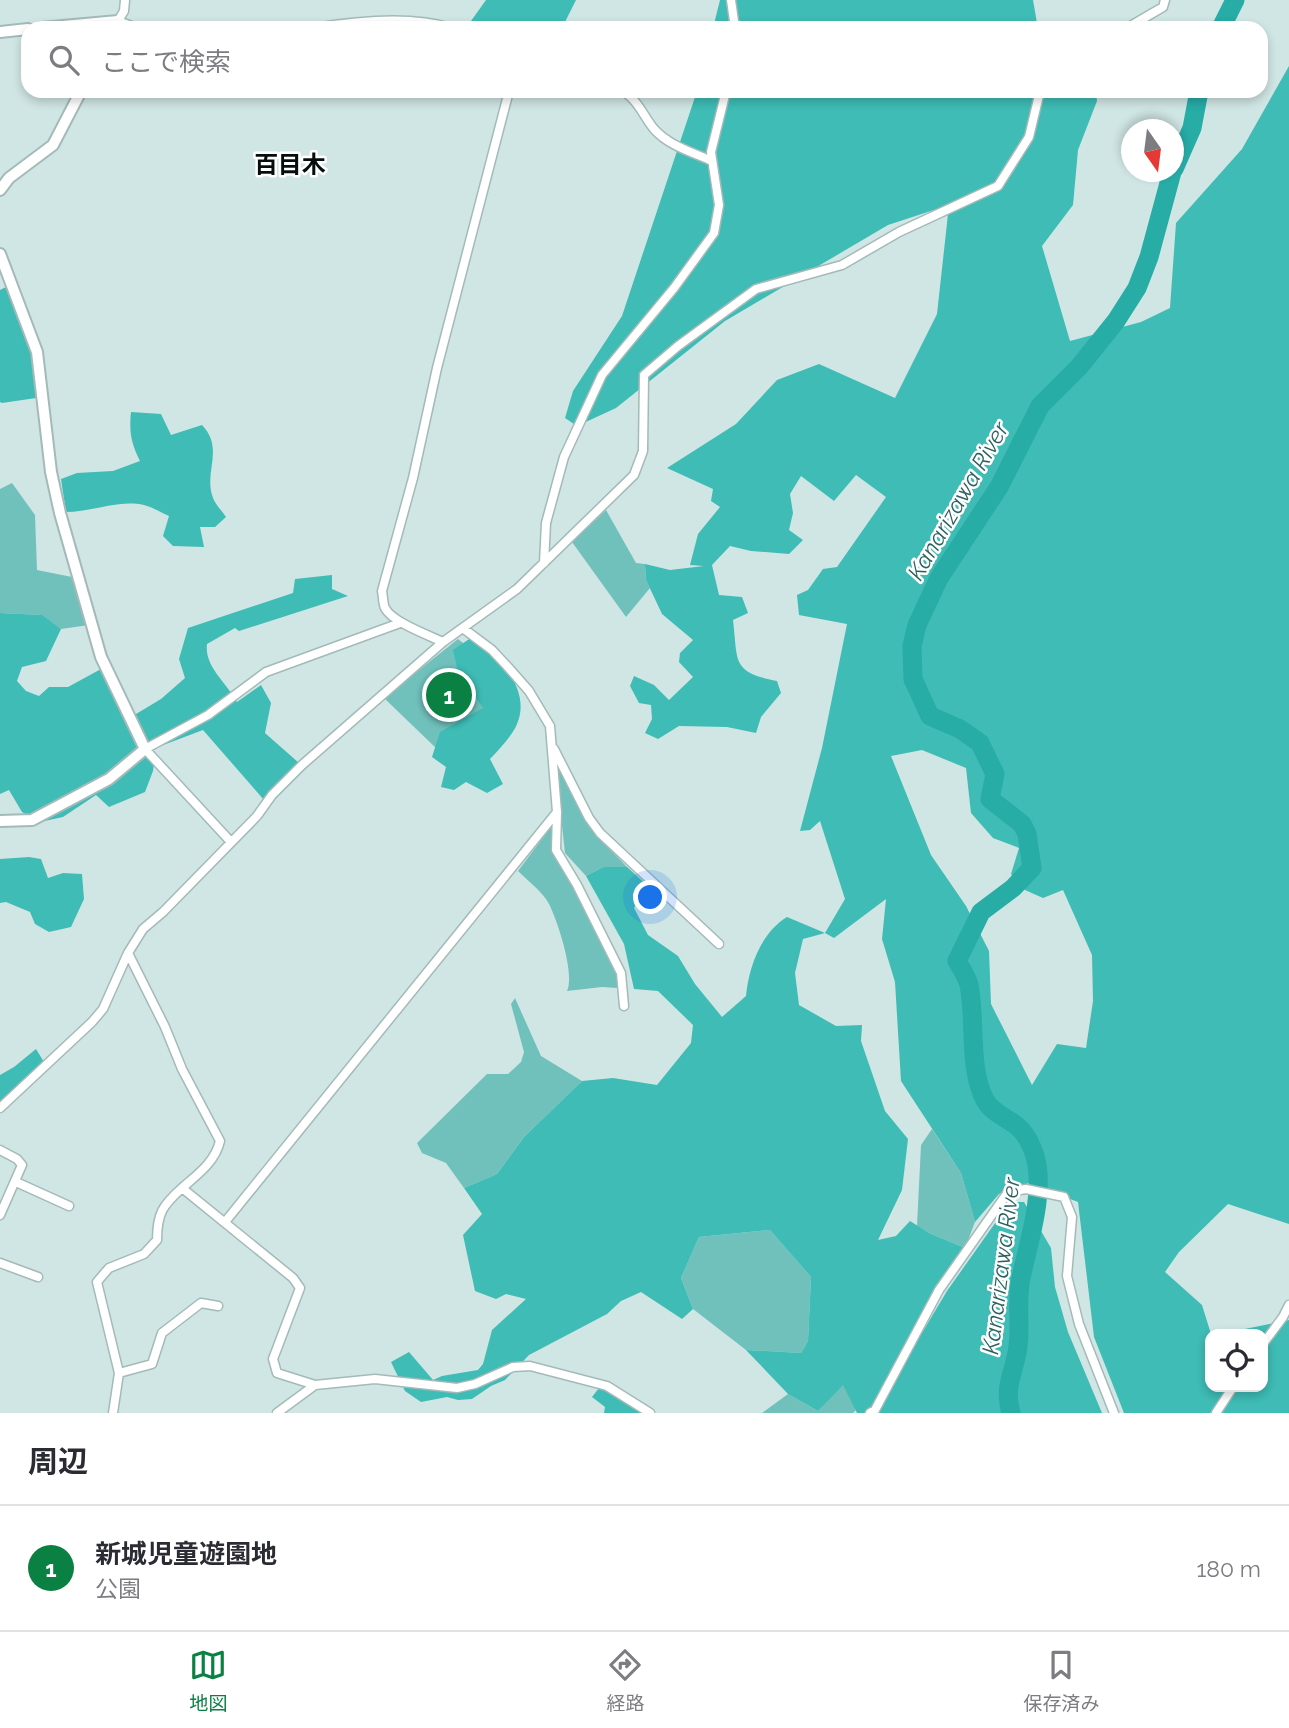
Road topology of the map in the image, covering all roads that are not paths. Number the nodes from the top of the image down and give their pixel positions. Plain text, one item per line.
1 (125, 0) edge
2 (730, 0) edge
3 (1165, 0) edge
4 (118, 21) edge
5 (734, 21) edge
6 (1139, 21) edge
7 (21, 30) edge
8 (0, 32) edge
9 (77, 98) edge
10 (507, 98) edge
11 (632, 98) edge
12 (724, 98) edge
13 (1038, 98) edge
14 (712, 161) junction
15 (0, 190) edge
16 (0, 254) edge
17 (544, 563) junction
18 (400, 623) junction
19 (464, 629) junction
20 (443, 642) junction
21 (551, 744) junction
22 (145, 749) junction
23 (557, 812) junction
24 (0, 821) edge
25 (230, 842) junction
26 (719, 944) dead end
27 (128, 953) junction
28 (624, 1006) dead end
29 (0, 1108) edge
30 (0, 1150) edge
31 (16, 1182) junction
32 (183, 1188) junction
33 (69, 1206) dead end
34 (0, 1215) edge
35 (225, 1222) junction
36 (0, 1263) edge
37 (38, 1277) dead end
38 (1289, 1305) edge
39 (218, 1306) dead end
40 (1268, 1338) edge
41 (119, 1373) junction
42 (315, 1385) junction
43 (1230, 1392) edge
44 (113, 1413) edge
45 (277, 1413) edge
46 (650, 1413) edge
47 (870, 1413) edge
48 (1114, 1413) edge
49 (1216, 1413) edge

1 - 4 street
2 - 5 street
3 - 6 street
7 - 8 street
9 - 15 street
10 - 18 street
11 - 14 street
12 - 14 street
13 - 17 street
14 - 17 street
16 - 22 street
17 - 19 street
18 - 20 street
18 - 22 street
19 - 20 street
19 - 21 street
20 - 25 street
21 - 23 street
21 - 26 street
22 - 24 street
22 - 25 street
23 - 28 street
23 - 35 street
25 - 27 street
27 - 29 street
27 - 32 street
30 - 31 street
31 - 33 street
31 - 34 street
32 - 35 street
32 - 41 street
35 - 42 street
36 - 37 street
38 - 40 street
39 - 41 street
41 - 44 street
42 - 45 street
42 - 46 street
43 - 49 street
47 - 48 street

